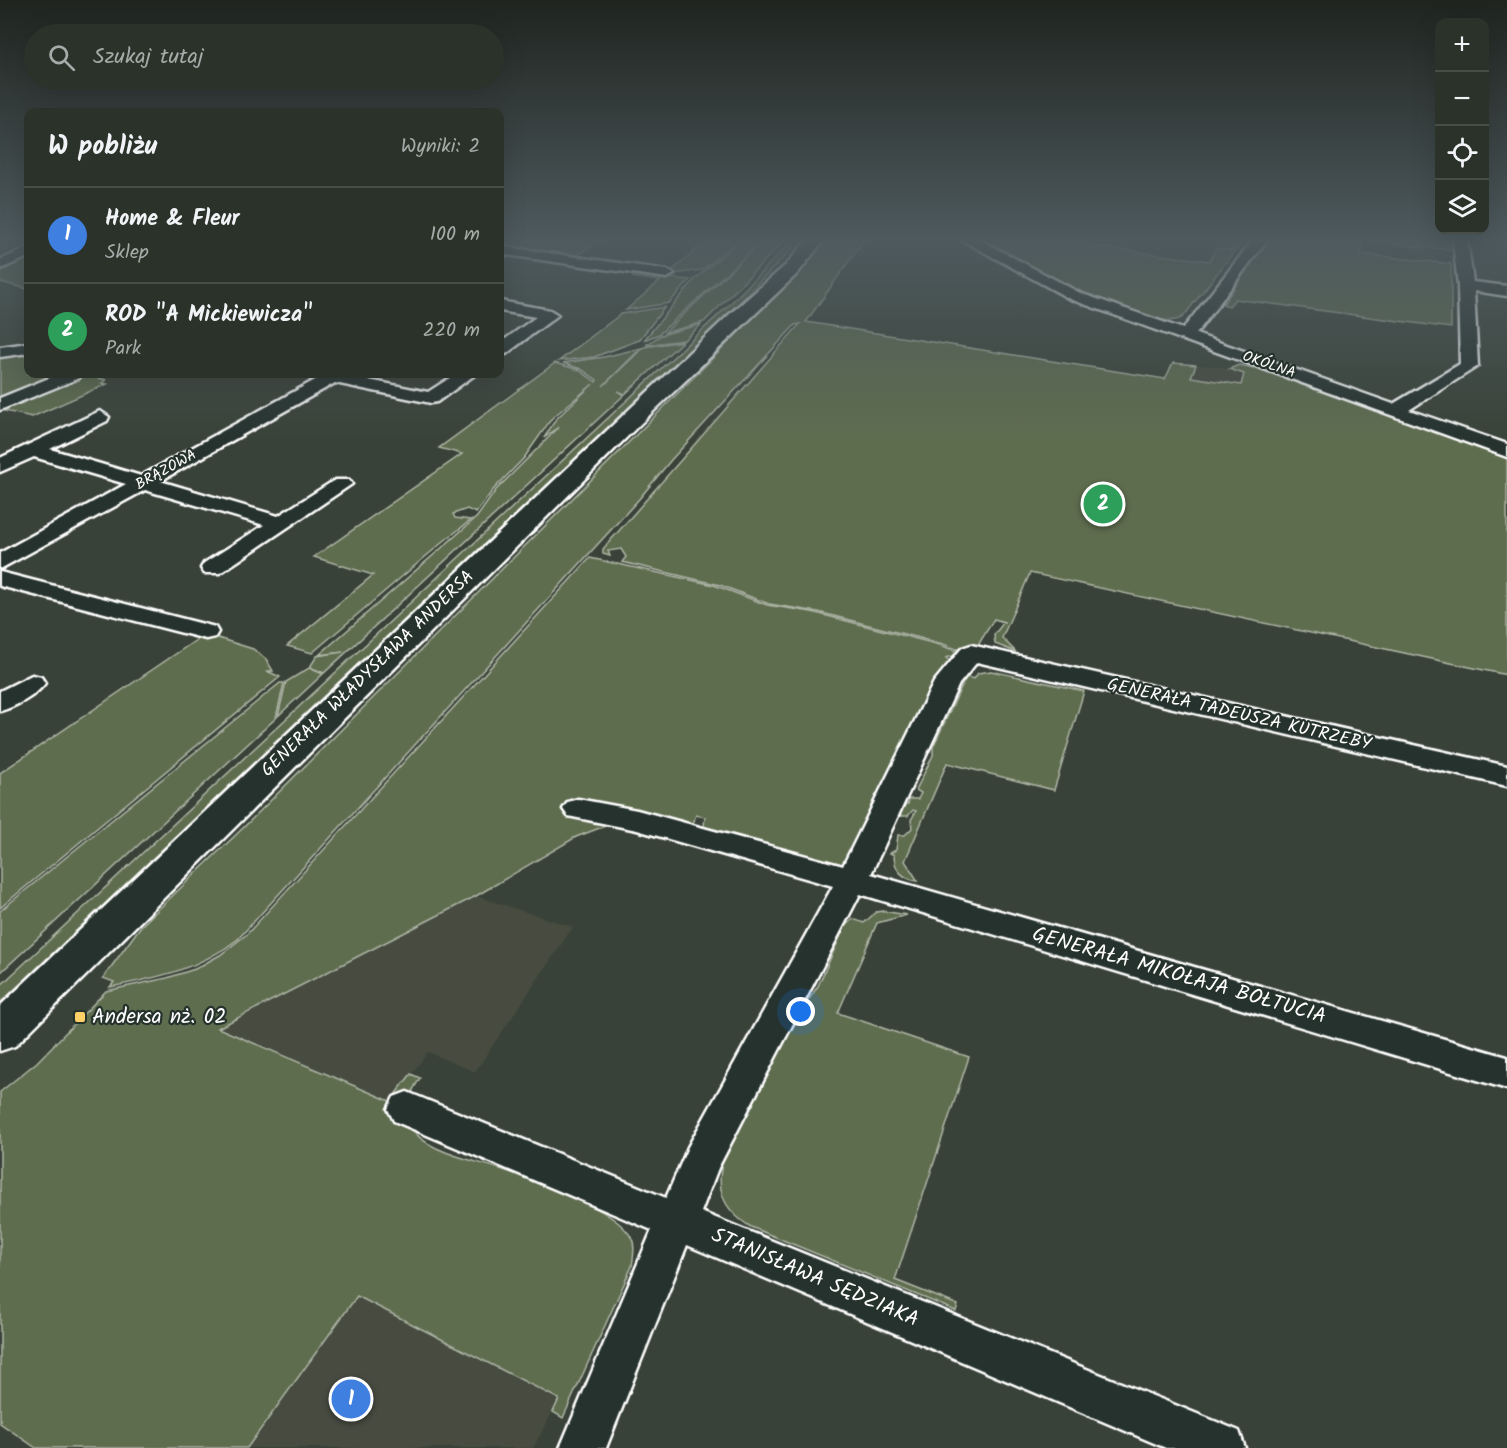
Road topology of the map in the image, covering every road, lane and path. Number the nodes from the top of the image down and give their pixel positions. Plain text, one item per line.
1 (509, 308) edge
2 (746, 308) edge
3 (749, 308) edge
4 (1109, 308) edge
5 (1208, 308) edge
6 (1467, 308) edge
7 (738, 317) junction
8 (1186, 336) junction
9 (504, 348) edge
10 (24, 349) edge
11 (0, 352) edge
12 (64, 378) edge
13 (332, 378) joint
14 (461, 378) edge
15 (0, 405) edge
16 (1395, 410) junction
17 (100, 417) dead end
18 (32, 450) junction
19 (1507, 451) edge
20 (0, 466) edge
21 (143, 483) junction
22 (342, 483) dead end
23 (280, 523) junction
24 (0, 562) edge
25 (212, 567) dead end
26 (0, 579) edge
27 (206, 632) dead end
28 (32, 683) dead end
29 (0, 703) edge
30 (1507, 776) edge
31 (578, 809) dead end
32 (852, 880) junction
33 (0, 1033) edge
34 (1507, 1073) edge
35 (407, 1109) dead end
36 (678, 1222) junction
37 (583, 1448) edge
38 (1222, 1448) edge

1 - 9 street
2 - 7 main road, GENERAŁA WŁADYSŁAWA ANDERSA
3 - 7 main road, GENERAŁA WŁADYSŁAWA ANDERSA
4 - 8 street, OKÓLNA
5 - 8 street
6 - 16 street
7 - 33 main road, GENERAŁA WŁADYSŁAWA ANDERSA
8 - 16 street, OKÓLNA
10 - 11 street
12 - 15 street
13 - 14 street
13 - 21 street, BRĄZOWA
16 - 19 street, OKÓLNA
17 - 18 street
18 - 20 street
18 - 21 street
21 - 23 street
21 - 24 street, BRĄZOWA
22 - 23 street
23 - 25 street
26 - 27 street
28 - 29 street
30 - 32 street, GENERAŁA TADEUSZA KUTRZEBY
31 - 32 street, GENERAŁA MIKOŁAJA BOŁTUCIA
32 - 34 street, GENERAŁA MIKOŁAJA BOŁTUCIA
32 - 36 street
35 - 36 street, STANISŁAWA SĘDZIAKA
36 - 37 street
36 - 38 street, STANISŁAWA SĘDZIAKA

